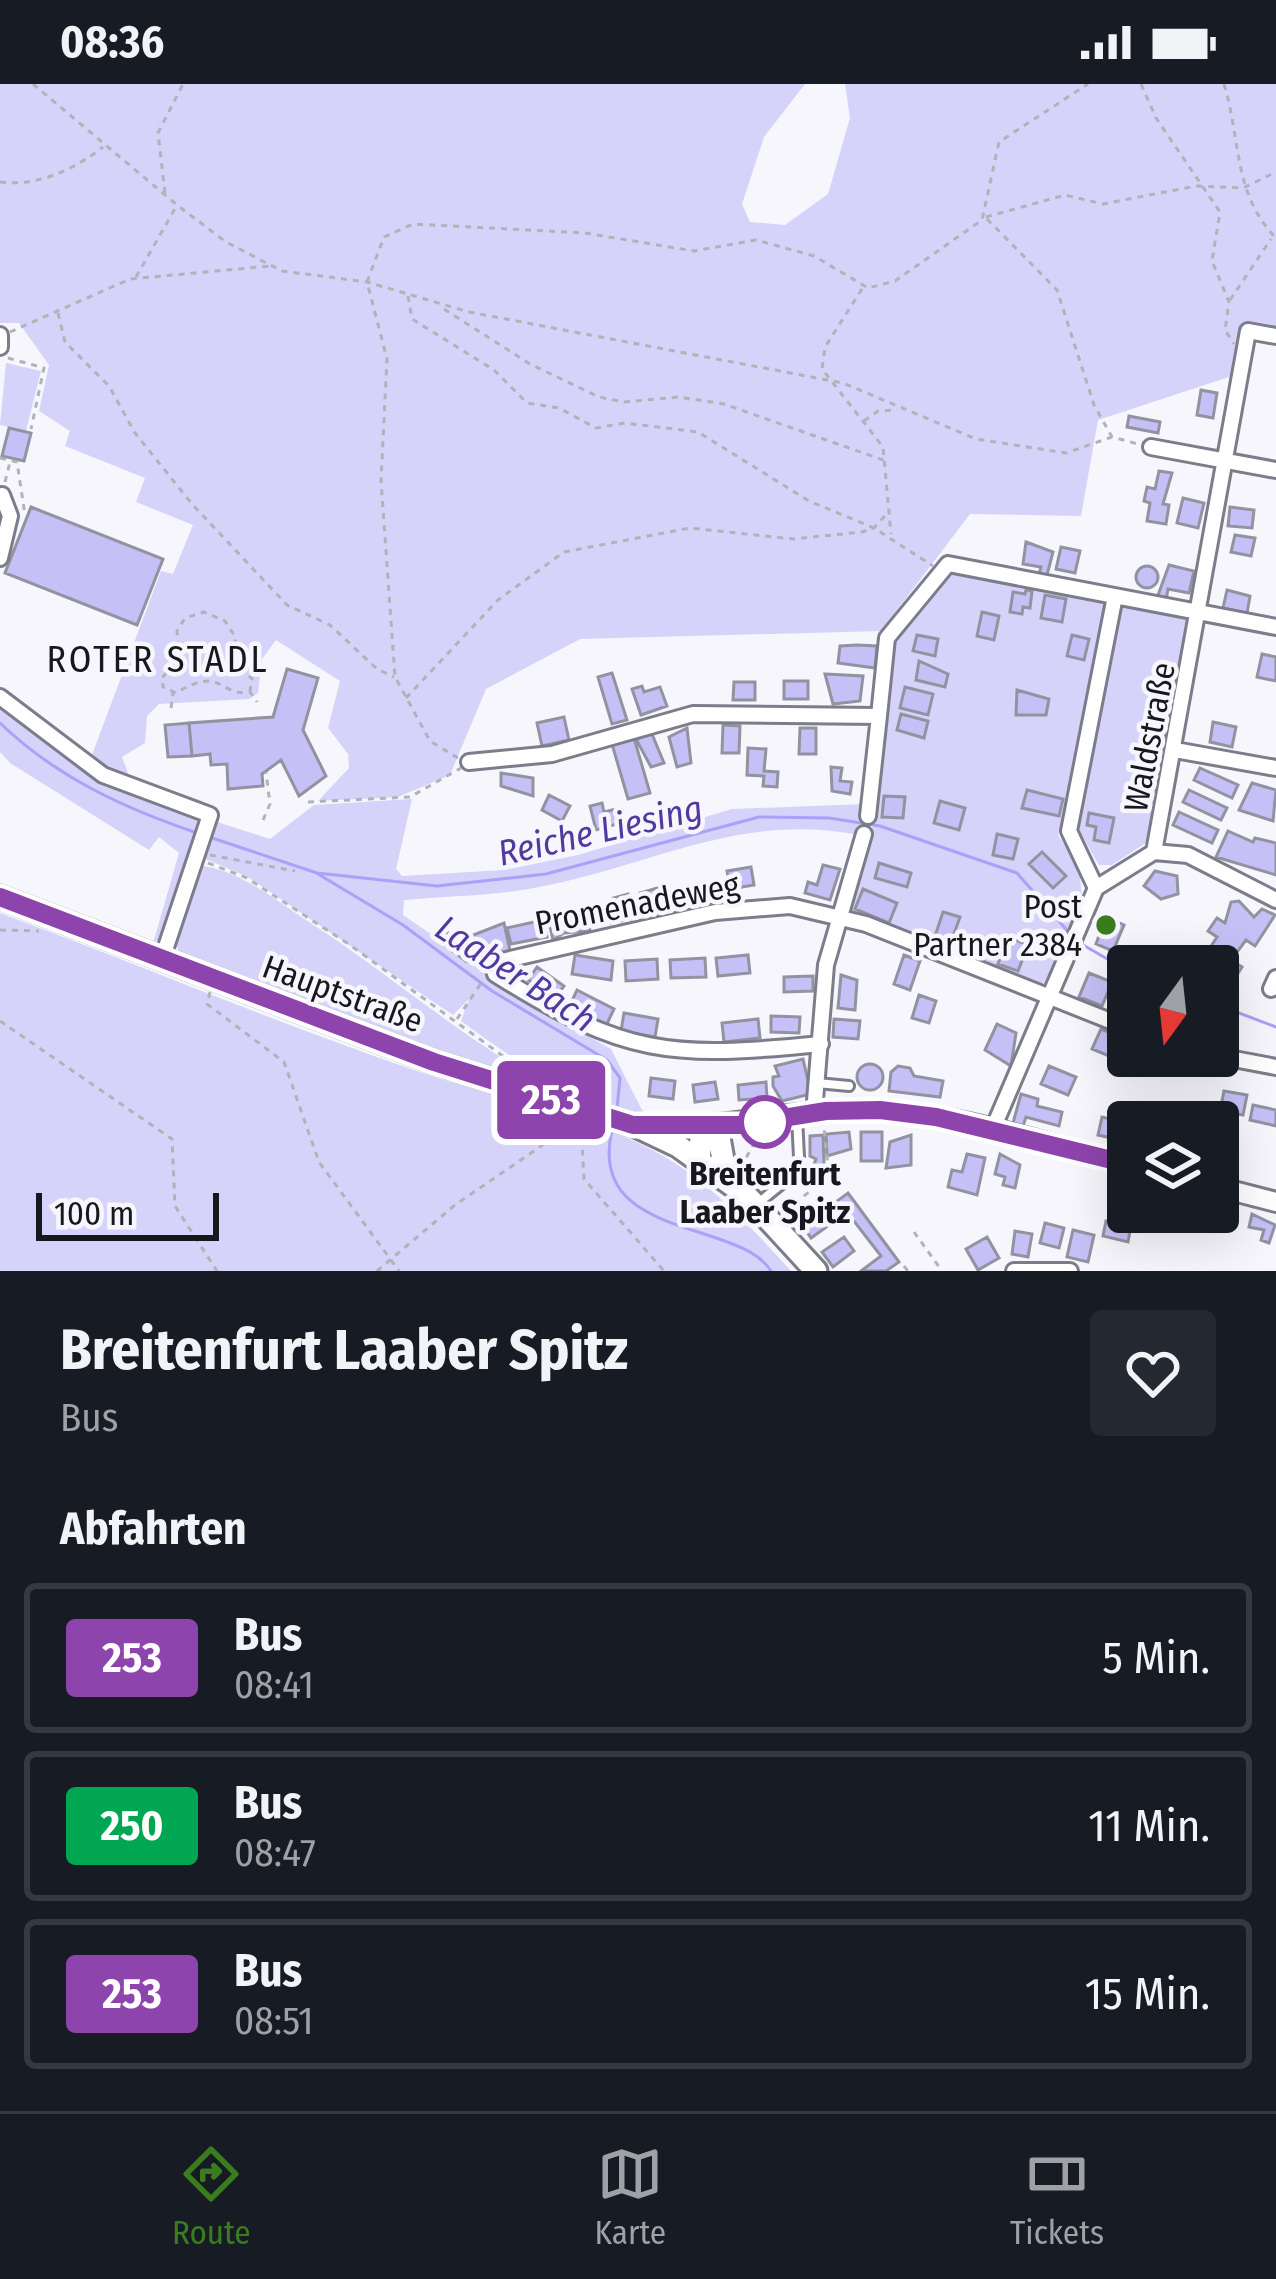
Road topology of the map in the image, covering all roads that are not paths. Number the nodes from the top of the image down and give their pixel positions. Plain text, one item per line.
1 (1276, 336) edge
2 (1151, 447) road end
3 (1226, 461) junction
4 (1276, 470) edge
5 (2, 495) edge
6 (0, 558) edge
7 (1114, 596) junction
8 (1199, 612) junction
9 (1276, 627) edge
10 (0, 697) edge
11 (879, 716) junction
12 (1175, 750) junction
13 (469, 761) road end
14 (1276, 768) edge
15 (868, 817) dead end
16 (864, 834) dead end
17 (1154, 852) junction
18 (1096, 887) junction
19 (0, 897) edge
20 (1276, 900) edge
21 (840, 918) junction
22 (161, 962) junction
23 (1052, 998) junction
24 (1107, 1020) edge
25 (821, 1044) junction
26 (1239, 1060) edge
27 (1276, 1067) edge
28 (817, 1083) junction
29 (848, 1086) dead end
30 (812, 1118) junction
31 (634, 1126) junction
32 (710, 1127) junction
33 (992, 1131) junction
34 (799, 1157) dead end
35 (1107, 1159) edge
36 (700, 1160) junction
37 (794, 1174) dead end
38 (1239, 1192) edge
39 (757, 1198) junction
40 (1276, 1202) edge
41 (816, 1271) edge
42 (1014, 1271) edge
43 (1070, 1271) edge

1 - 3 street, Waldstraße
2 - 3 street
3 - 4 street
3 - 8 street, Waldstraße
5 - 6 street
7 - 8 street
7 - 11 street
7 - 18 street
8 - 9 street
8 - 12 street, Waldstraße
10 - 22 street
11 - 13 street
11 - 15 street
12 - 14 street
12 - 17 street, Waldstraße
16 - 21 street
17 - 18 street, Waldstraße
17 - 20 street
18 - 23 street
19 - 22 main road, Hauptstraße
21 - 23 street, Promenadeweg
21 - 25 street
21 - 25 street, Promenadeweg
22 - 31 main road, Hauptstraße
23 - 24 street, Promenadeweg
23 - 33 street
25 - 28 street
26 - 27 street
28 - 29 lane
28 - 30 street
30 - 32 main road
30 - 33 main road
30 - 34 lane
31 - 32 main road
31 - 36 main road, Hauptstraße
32 - 36 main road
32 - 39 main road
33 - 35 main road
36 - 39 main road, Hauptstraße
37 - 39 lane
38 - 40 main road
39 - 41 main road
42 - 43 street

